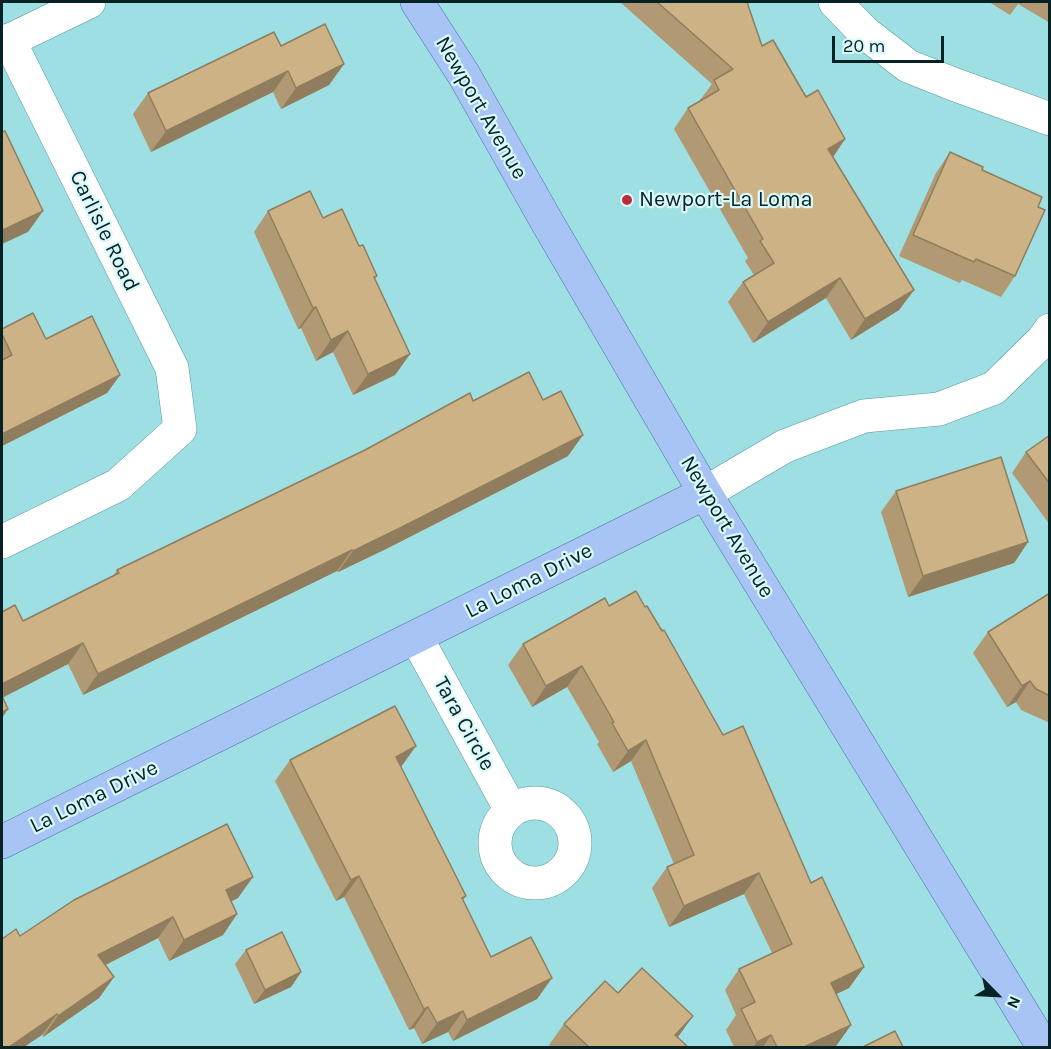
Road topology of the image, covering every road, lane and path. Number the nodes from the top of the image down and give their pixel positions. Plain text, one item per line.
1 (89, 2) edge
2 (417, 2) edge
3 (835, 2) edge
4 (5, 42) edge
5 (1050, 119) edge
6 (1050, 330) edge
7 (705, 493) junction
8 (2, 542) edge
9 (416, 637) junction
10 (511, 810) dead end
11 (2, 842) edge
12 (1044, 1047) edge

1 - 4 street
2 - 7 main road, Newport Avenue
3 - 5 street
4 - 8 street, Carlisle Road
6 - 7 street, La Loma Drive
7 - 9 main road, La Loma Drive
7 - 12 main road, Newport Avenue
9 - 10 street, Tara Circle
9 - 11 main road, La Loma Drive

